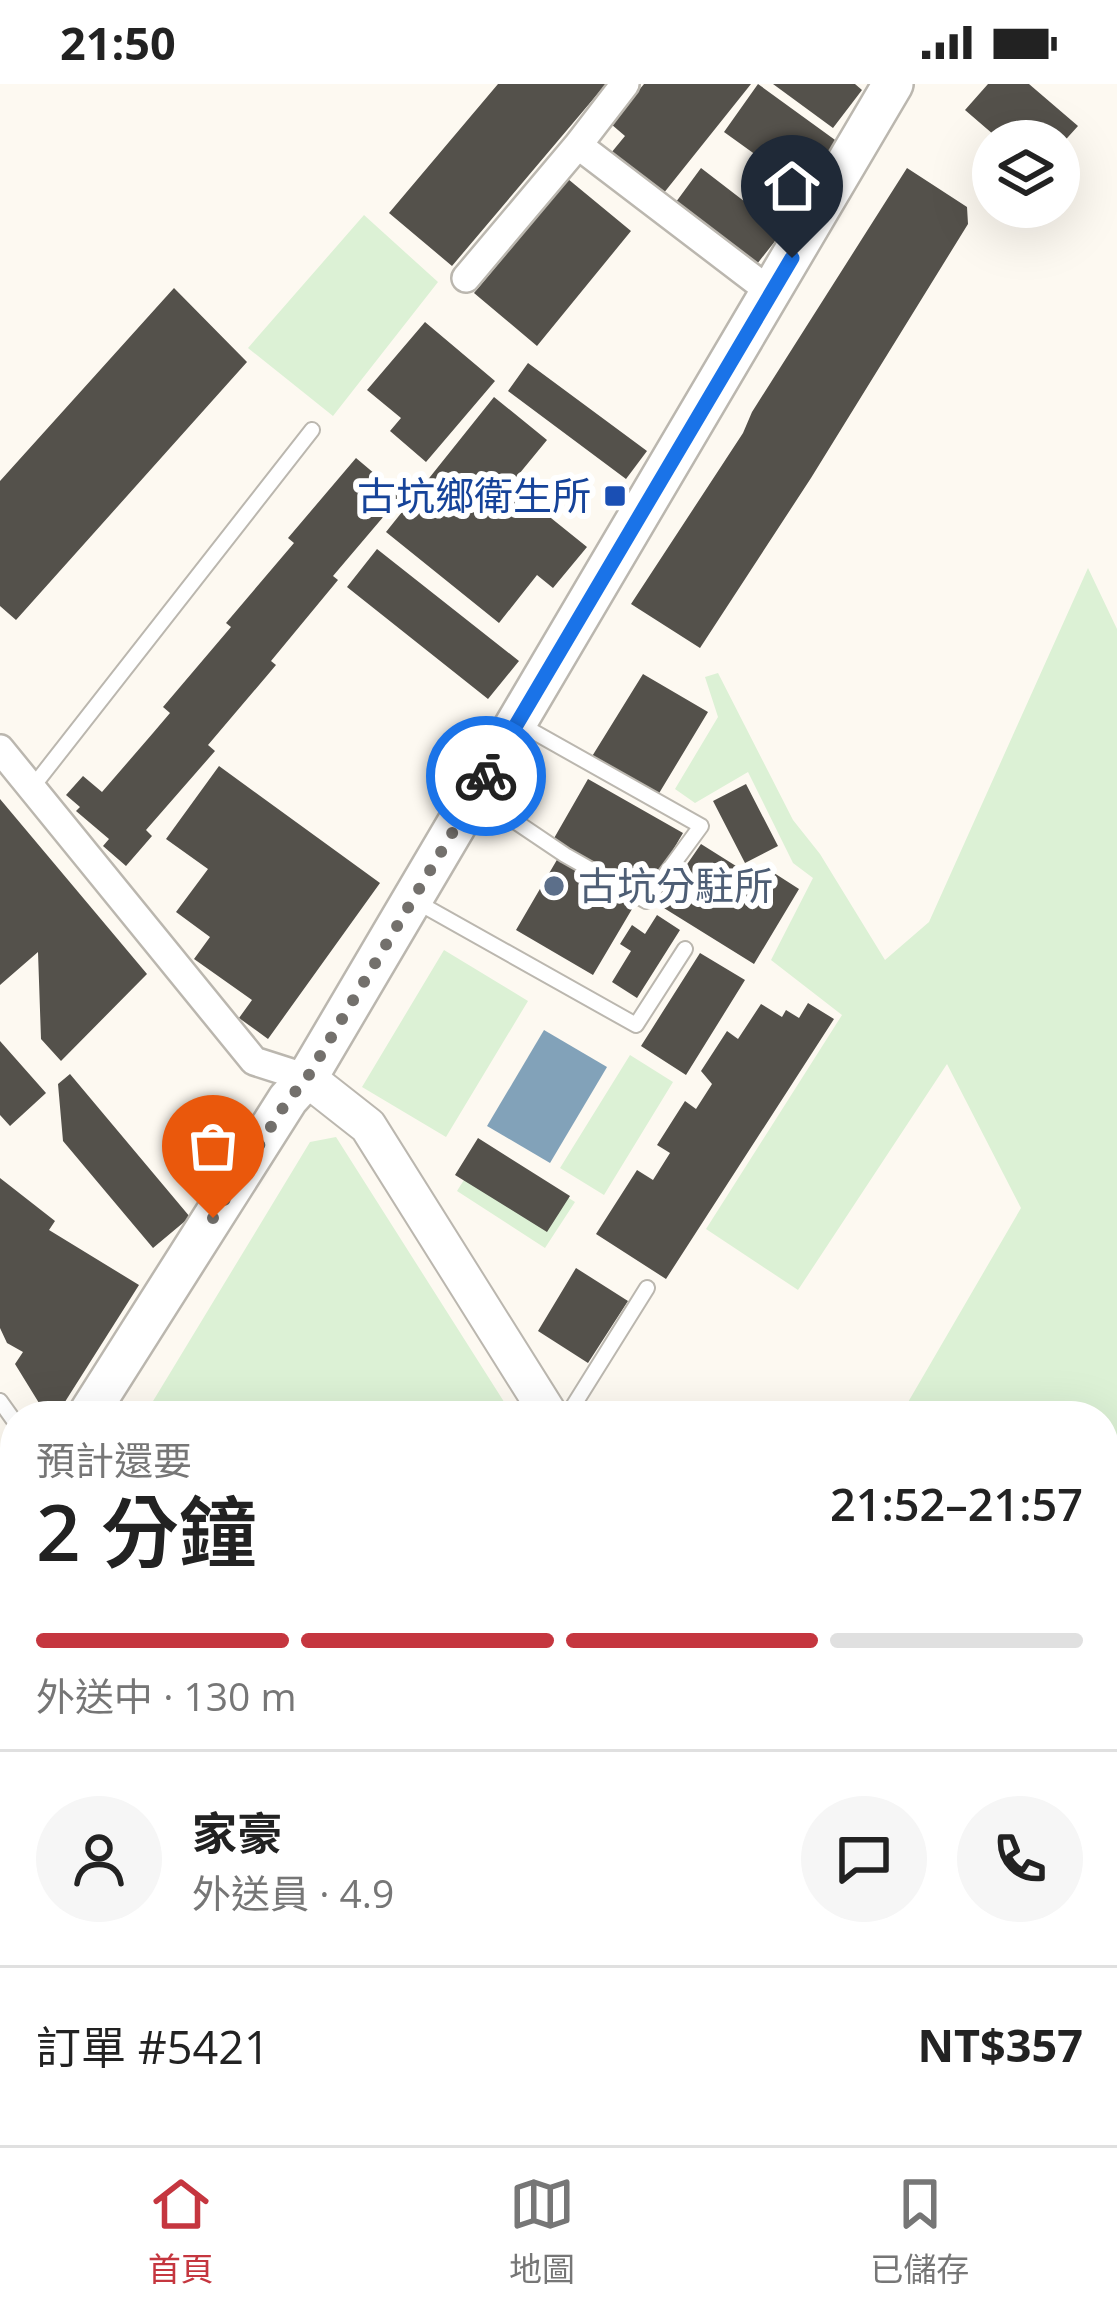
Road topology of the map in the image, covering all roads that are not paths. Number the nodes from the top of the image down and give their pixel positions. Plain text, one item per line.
1 (626, 84) edge
2 (893, 84) edge
3 (578, 145) junction
4 (466, 278) dead end
5 (772, 293) junction
6 (312, 430) dead end
7 (517, 723) junction
8 (0, 748) edge
9 (31, 789) junction
10 (475, 794) junction
11 (412, 900) junction
12 (685, 949) dead end
13 (307, 1078) junction
14 (647, 1288) dead end
15 (97, 1401) edge
16 (541, 1401) edge
17 (577, 1401) edge

1 - 3 street
2 - 5 main road
3 - 4 street
3 - 5 street
5 - 7 main road
6 - 9 lane
7 - 10 main road
7 - 10 lane
8 - 9 street
9 - 13 street
10 - 11 main road
11 - 12 lane
11 - 13 main road
13 - 15 main road
13 - 16 street
14 - 17 lane

